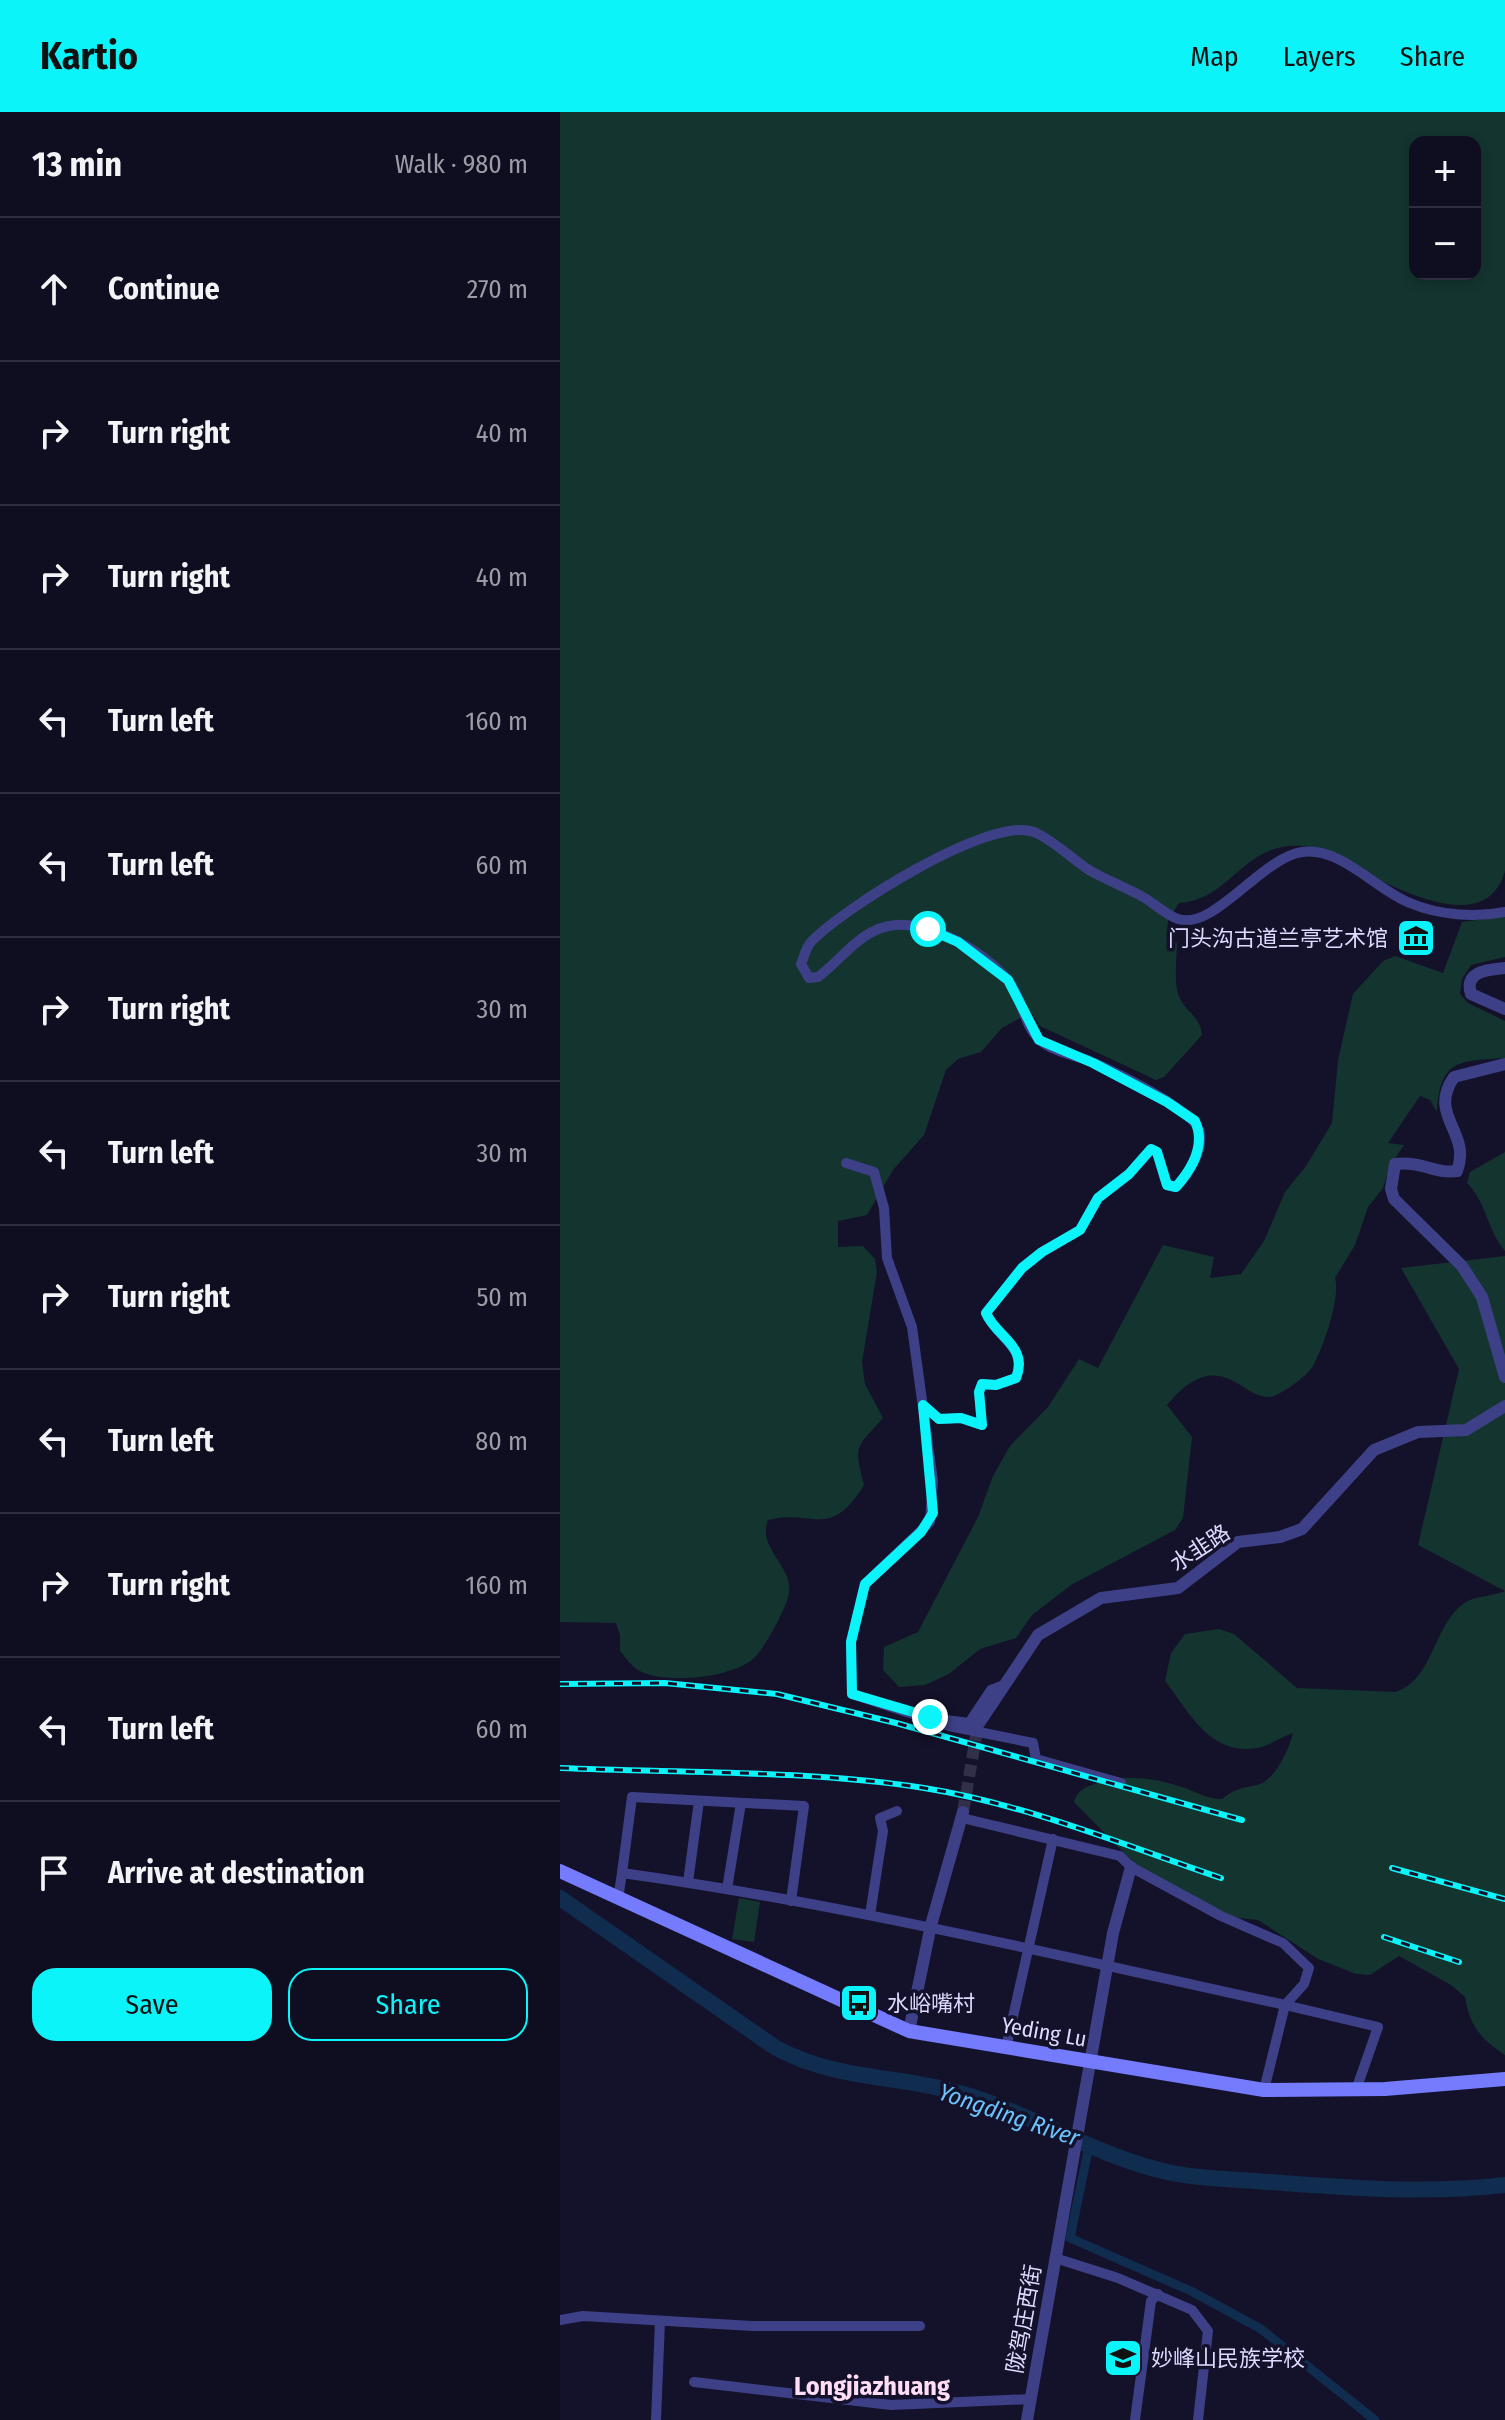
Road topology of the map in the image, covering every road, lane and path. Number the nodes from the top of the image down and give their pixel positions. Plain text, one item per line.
1 (1505, 912) edge
2 (1505, 968) edge
3 (1505, 1009) edge
4 (1505, 1064) edge
5 (846, 1163) dead end
6 (1505, 1377) edge
7 (923, 1405) junction
8 (1505, 1406) edge
9 (1004, 1685) junction
10 (926, 1718) junction
11 (978, 1725) tunnel mouth
12 (1121, 1783) dead end
13 (699, 1801) junction
14 (741, 1803) junction
15 (897, 1811) dead end
16 (963, 1815) joint
17 (1053, 1839) junction
18 (1131, 1867) junction
19 (560, 1871) edge
20 (622, 1873) junction
21 (688, 1882) junction
22 (727, 1889) junction
23 (618, 1899) junction
24 (791, 1901) junction
25 (870, 1915) junction
26 (931, 1925) junction
27 (1027, 1949) junction
28 (1107, 1966) junction
29 (1285, 2005) junction
30 (909, 2031) junction
31 (1006, 2048) junction
32 (1092, 2065) junction
33 (1505, 2079) edge
34 (1264, 2090) junction
35 (1356, 2090) junction
36 (1055, 2258) junction
37 (1158, 2294) junction
38 (560, 2320) edge
39 (660, 2321) junction
40 (920, 2326) dead end
41 (694, 2382) dead end
42 (1031, 2399) junction
43 (656, 2420) edge
44 (1027, 2420) edge
45 (1135, 2420) edge
46 (1198, 2420) edge

1 - 7 street
2 - 3 street
4 - 6 street
5 - 7 street
7 - 10 street
8 - 9 street, 水韭路
9 - 10 street
9 - 11 street, 水韭路
10 - 12 street
13 - 14 street
13 - 20 street
13 - 21 street
14 - 22 street
14 - 24 street
15 - 25 street
16 - 17 street
16 - 26 street
17 - 18 street
17 - 27 street
18 - 28 street, 陇驾庄西街
18 - 29 street
19 - 23 main road, Yeding Lu
20 - 21 street
20 - 23 street
21 - 22 street
22 - 24 street
23 - 30 main road, Yeding Lu
24 - 25 street
25 - 26 street
26 - 27 street
26 - 30 street
27 - 28 street
27 - 31 street
28 - 29 street
28 - 32 street, 陇驾庄西街
29 - 34 street
29 - 35 street
30 - 31 main road, Yeding Lu
31 - 32 main road, Yeding Lu
32 - 34 main road, Yeding Lu
32 - 36 street, 陇驾庄西街
33 - 35 main road, Yeding Lu
34 - 35 main road, Yeding Lu
36 - 37 street
36 - 42 street, 陇驾庄西街
37 - 45 street
37 - 46 street
38 - 39 street
39 - 40 street
39 - 43 street
41 - 42 street
42 - 44 street, 陇驾庄西街

